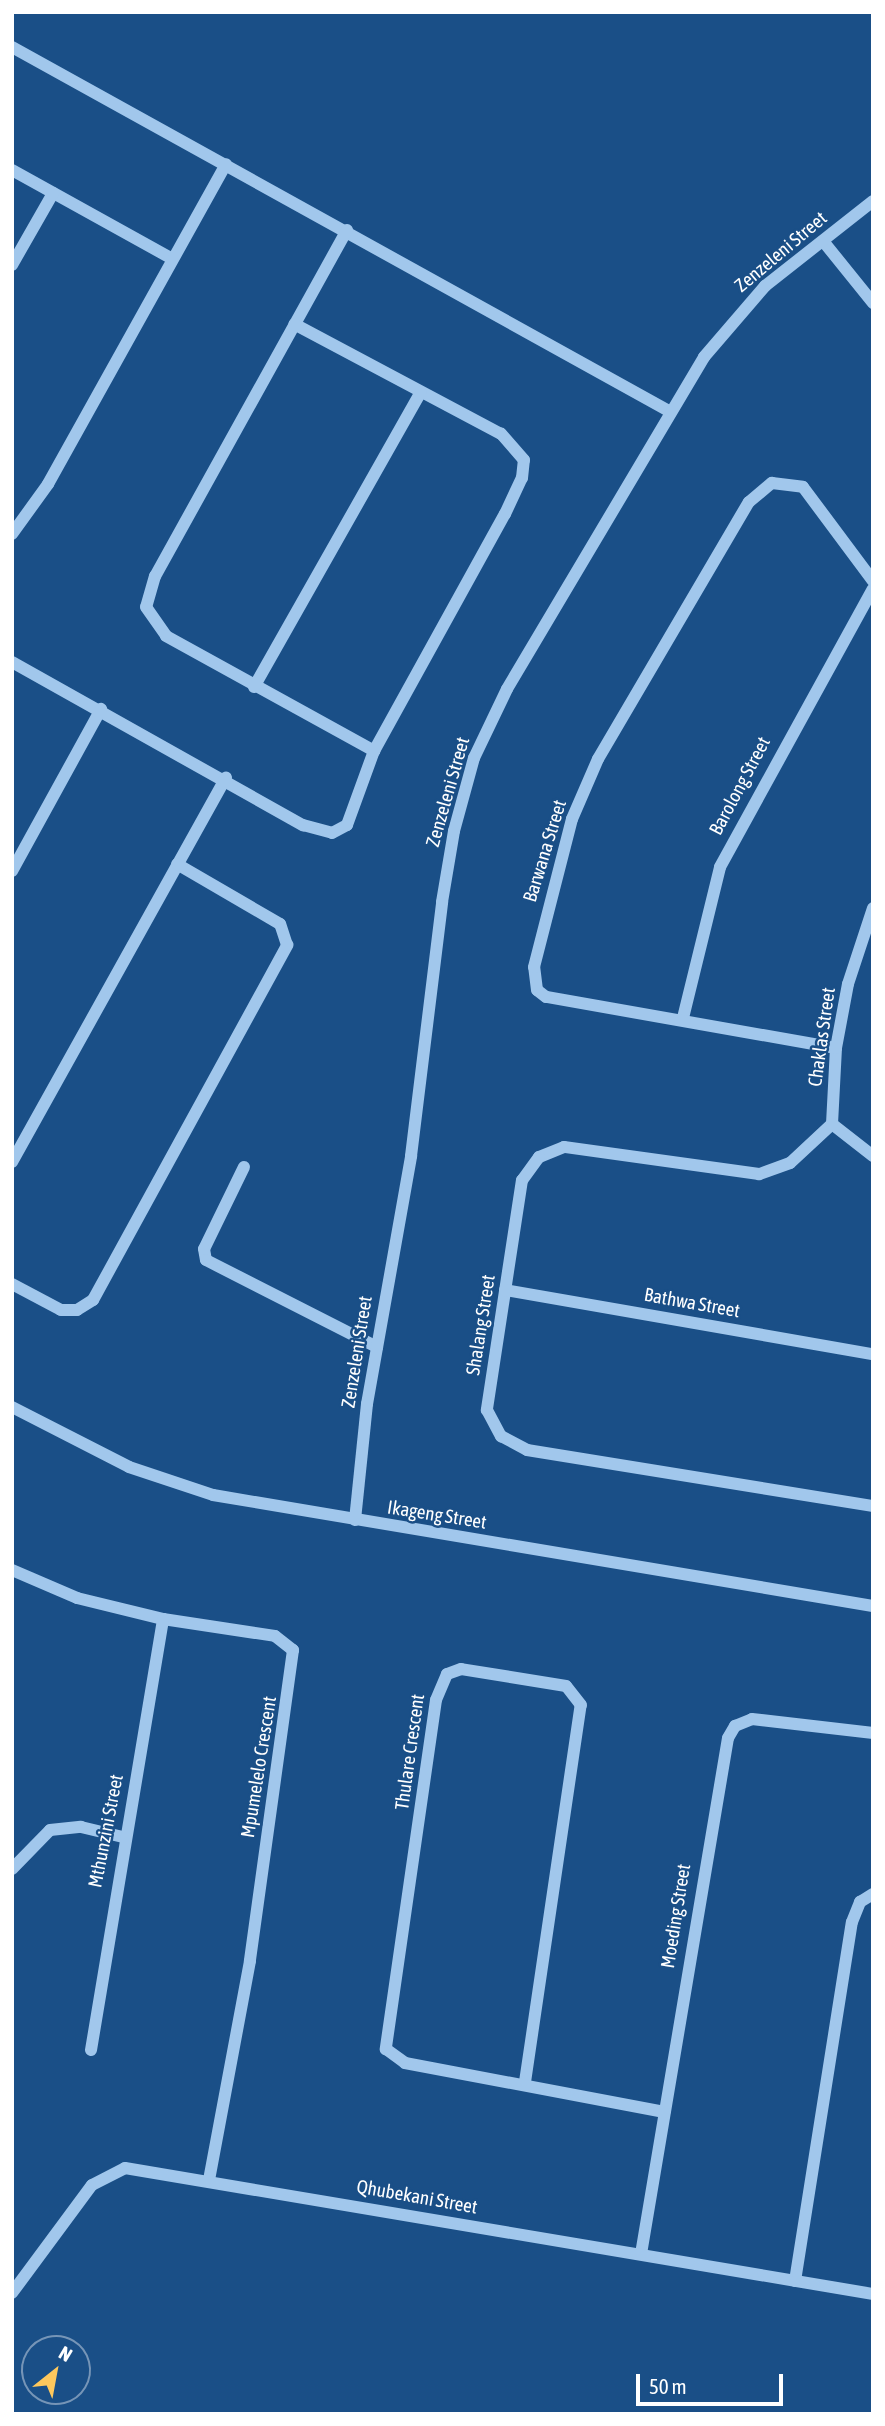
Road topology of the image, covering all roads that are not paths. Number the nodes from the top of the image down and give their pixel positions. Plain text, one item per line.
1 (12, 47) edge
2 (226, 164) junction
3 (12, 170) edge
4 (53, 192) junction
5 (873, 201) edge
6 (347, 230) junction
7 (824, 241) junction
8 (171, 258) junction
9 (12, 265) edge
10 (873, 303) edge
11 (294, 324) junction
12 (420, 393) junction
13 (669, 411) junction
14 (12, 534) edge
15 (873, 581) edge
16 (873, 589) edge
17 (12, 662) edge
18 (254, 687) junction
19 (100, 709) junction
20 (374, 751) junction
21 (226, 778) junction
22 (177, 864) junction
23 (12, 871) edge
24 (873, 908) edge
25 (683, 1018) junction
26 (836, 1048) junction
27 (832, 1124) junction
28 (873, 1156) edge
29 (12, 1162) edge
30 (244, 1167) dead end
31 (12, 1284) edge
32 (505, 1290) junction
33 (377, 1347) junction
34 (873, 1354) edge
35 (12, 1407) edge
36 (873, 1506) edge
37 (355, 1520) junction
38 (12, 1570) edge
39 (873, 1606) edge
40 (163, 1619) junction
41 (873, 1733) edge
42 (122, 1837) junction
43 (12, 1869) edge
44 (873, 1894) edge
45 (91, 2050) dead end
46 (525, 2082) junction
47 (664, 2112) junction
48 (209, 2181) junction
49 (641, 2254) junction
50 (795, 2281) junction
51 (12, 2293) edge
52 (873, 2294) edge

1 - 2 street
2 - 6 street
2 - 8 street
3 - 4 street
4 - 8 street
4 - 9 street
5 - 7 street, Zenzeleni Street
6 - 11 street
6 - 13 street
7 - 10 street
7 - 13 street, Zenzeleni Street
8 - 14 street
11 - 12 street
11 - 18 street
12 - 18 street
12 - 20 street
13 - 33 street, Zenzeleni Street
15 - 25 street, Barwana Street
16 - 25 street, Barolong Street
17 - 19 street
18 - 20 street
19 - 21 street
19 - 23 street
20 - 21 street
21 - 22 street
22 - 29 street
22 - 31 street
24 - 26 street, Chaklas Street
25 - 26 street, Barwana Street
26 - 27 street, Chaklas Street
27 - 28 street
27 - 32 street, Shalang Street
30 - 33 street
32 - 34 street, Bathwa Street
32 - 36 street, Shalang Street
33 - 37 street, Zenzeleni Street
35 - 37 street, Ikageng Street
37 - 39 street, Ikageng Street
38 - 40 street, Mpumelelo Crescent
40 - 42 street, Mthunzini Street
40 - 48 street, Mpumelelo Crescent
41 - 47 street, Moeding Street
42 - 43 street
42 - 45 street, Mthunzini Street
44 - 50 street
46 - 46 street, Thulare Crescent
46 - 47 street, Thulare Crescent
47 - 49 street, Moeding Street
48 - 49 street, Qhubekani Street
48 - 51 street, Qhubekani Street
49 - 50 street, Qhubekani Street
50 - 52 street, Qhubekani Street

